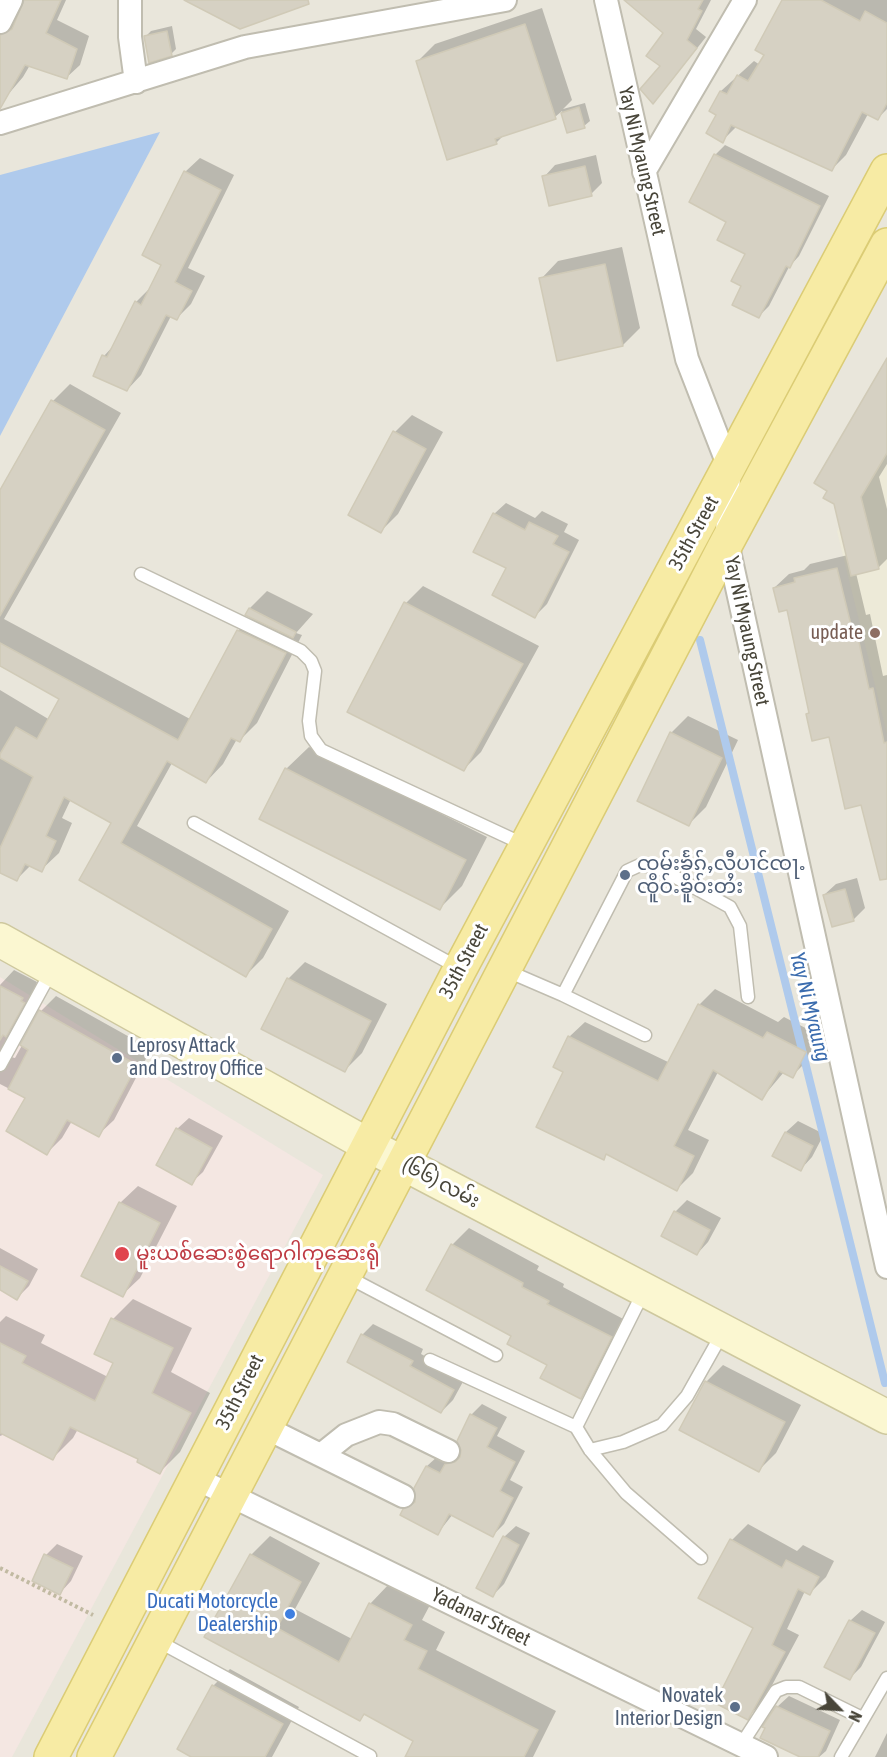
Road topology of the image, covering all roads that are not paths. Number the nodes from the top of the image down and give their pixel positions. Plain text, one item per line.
1 (11, 0) edge
2 (130, 0) edge
3 (505, 0) edge
4 (606, 0) edge
5 (745, 0) edge
6 (0, 22) edge
7 (136, 82) junction
8 (0, 123) edge
9 (644, 172) junction
10 (884, 181) edge
11 (887, 245) edge
12 (729, 467) junction
13 (727, 542) junction
14 (141, 574) dead end
15 (541, 816) junction
16 (194, 823) dead end
17 (575, 836) junction
18 (526, 845) junction
19 (0, 940) edge
20 (53, 969) junction
21 (460, 969) junction
22 (503, 969) junction
23 (563, 995) junction
24 (748, 997) dead end
25 (645, 1035) dead end
26 (0, 1065) edge
27 (368, 1145) junction
28 (405, 1165) junction
29 (887, 1267) edge
30 (346, 1276) junction
31 (644, 1290) junction
32 (724, 1331) junction
33 (496, 1355) dead end
34 (430, 1360) dead end
35 (887, 1417) edge
36 (576, 1427) junction
37 (266, 1428) junction
38 (590, 1450) junction
39 (448, 1451) dead end
40 (321, 1455) junction
41 (195, 1478) junction
42 (231, 1495) junction
43 (404, 1496) dead end
44 (701, 1558) dead end
45 (155, 1640) junction
46 (887, 1678) edge
47 (862, 1718) junction
48 (741, 1745) junction
49 (96, 1756) edge
50 (370, 1756) edge
51 (51, 1757) edge
52 (766, 1757) edge
53 (841, 1757) edge

1 - 6 street
2 - 7 street
3 - 7 street
4 - 9 street, Yay Ni Myaung Street
5 - 9 street
7 - 8 street
9 - 12 street, Yay Ni Myaung Street
10 - 12 main road, 35th Street
11 - 13 main road, 35th Street
12 - 13 street, Yay Ni Myaung Street
12 - 15 main road, 35th Street
13 - 17 main road, 35th Street
13 - 29 street, Yay Ni Myaung Street
14 - 18 lane
15 - 17 main road
15 - 18 main road, 35th Street
16 - 21 lane
17 - 22 main road, 35th Street
18 - 21 main road, 35th Street
19 - 20 street, (၆၆) လမ်း
20 - 26 lane
20 - 27 street, (၆၆) လမ်း
21 - 27 main road, 35th Street
22 - 23 lane
22 - 28 main road, 35th Street
23 - 24 lane
23 - 25 lane
27 - 28 street, (၆၆) လမ်း
27 - 41 main road, 35th Street
28 - 30 main road, 35th Street
28 - 31 street, (၆၆) လမ်း
30 - 33 lane
30 - 37 main road, 35th Street
31 - 32 street, (၆၆) လမ်း
31 - 36 lane
32 - 35 street, (၆၆) လမ်း
32 - 38 lane
34 - 36 lane
36 - 38 lane
37 - 40 street
37 - 42 main road, 35th Street
38 - 44 lane
39 - 40 street
40 - 43 street
41 - 42 street, Yadanar Street
41 - 51 main road, 35th Street
42 - 45 main road, 35th Street
42 - 48 street, Yadanar Street
45 - 49 main road, 35th Street
45 - 50 lane
46 - 47 lane
47 - 48 lane
47 - 53 lane
48 - 52 street, Yadanar Street

